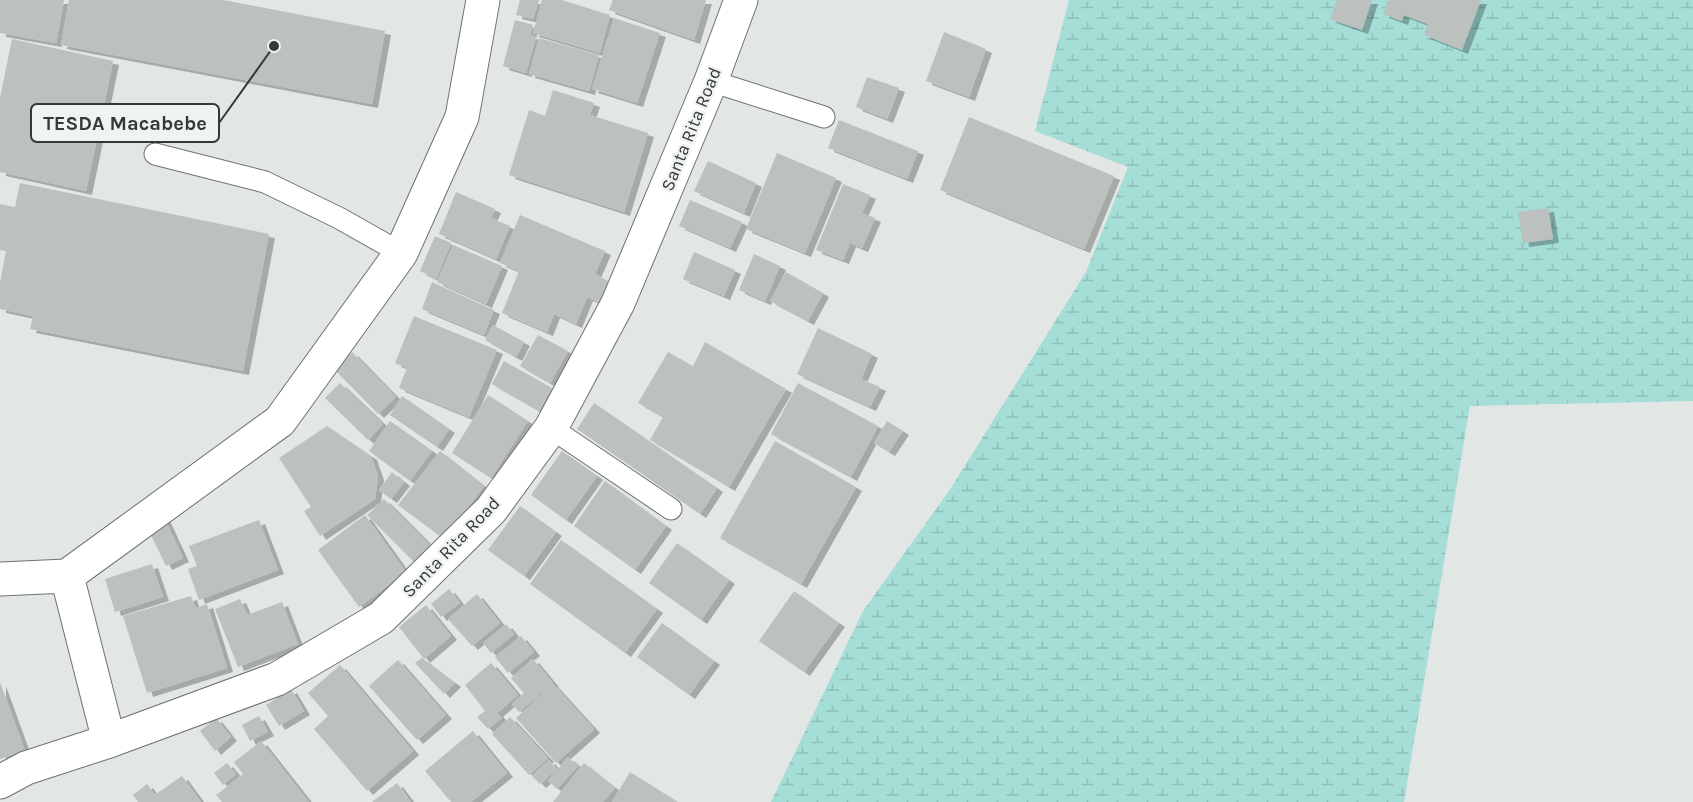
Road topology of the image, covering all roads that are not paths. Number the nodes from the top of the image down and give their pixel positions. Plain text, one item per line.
1 (483, 0) edge
2 (741, 0) edge
3 (711, 81) junction
4 (824, 117) dead end
5 (155, 154) dead end
6 (401, 253) junction
7 (551, 428) junction
8 (671, 509) dead end
9 (67, 576) junction
10 (0, 579) edge
11 (109, 741) junction
12 (0, 782) edge

1 - 6 street
2 - 3 street, Santa Rita Road
3 - 4 lane
3 - 7 street, Santa Rita Road
5 - 6 lane
6 - 9 street
7 - 8 lane
7 - 11 street, Santa Rita Road
9 - 10 street
9 - 11 street
11 - 12 street, Santa Rita Road

